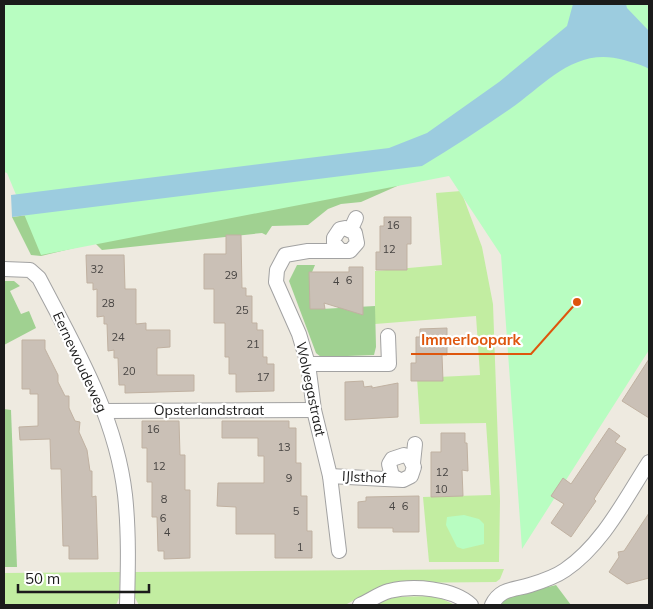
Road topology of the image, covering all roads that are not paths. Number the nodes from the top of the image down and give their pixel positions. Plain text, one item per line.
1 (353, 224) dead end
2 (4, 269) edge
3 (388, 336) dead end
4 (308, 364) junction
5 (314, 410) junction
6 (104, 411) junction
7 (415, 444) dead end
8 (649, 462) edge
9 (413, 463) junction
10 (330, 476) junction
11 (398, 479) junction
12 (339, 551) dead end
13 (127, 605) edge
14 (360, 605) edge
15 (471, 605) edge
16 (492, 605) edge

1 - 4 street, Wolvegastraat
2 - 6 street, Eernewoudeweg
3 - 4 street
4 - 5 street, Wolvegastraat
5 - 6 street, Opsterlandstraat
5 - 10 street, Wolvegastraat
6 - 13 street, Eernewoudeweg
7 - 9 street
8 - 16 street
9 - 11 street, IJlsthof
9 - 11 street, IJlsthof
10 - 11 street, IJlsthof
10 - 12 street, Wolvegastraat
14 - 15 street

